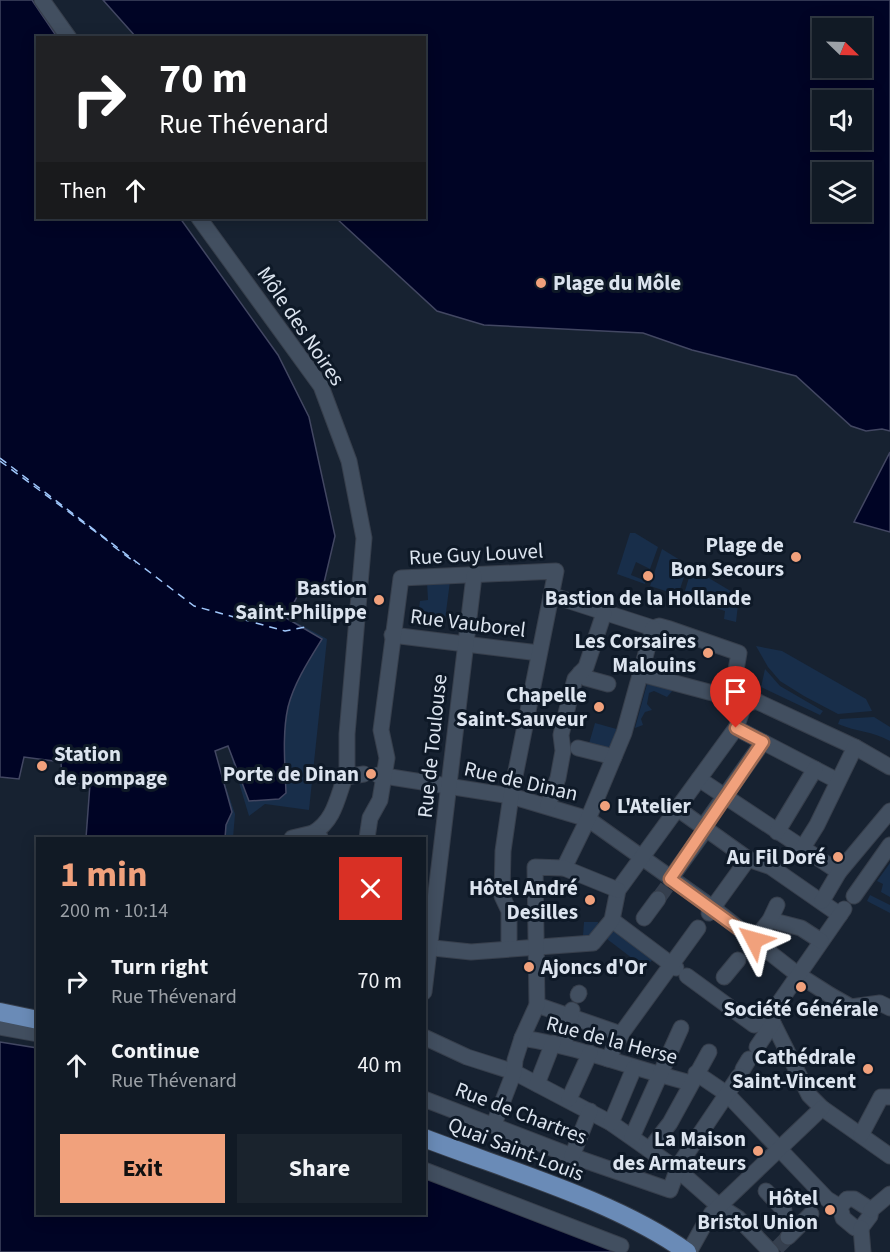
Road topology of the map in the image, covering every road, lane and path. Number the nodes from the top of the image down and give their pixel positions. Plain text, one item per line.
1 (42, 0) edge
2 (68, 36) edge
3 (200, 219) edge
4 (474, 576) junction
5 (551, 595) junction
6 (604, 612) junction
7 (653, 628) junction
8 (392, 635) junction
9 (465, 645) junction
10 (539, 653) junction
11 (580, 673) junction
12 (641, 674) junction
13 (608, 684) dead end
14 (738, 702) junction
15 (736, 728) junction
16 (759, 740) junction
17 (571, 746) junction
18 (855, 747) junction
19 (614, 757) junction
20 (890, 768) edge
21 (815, 769) junction
22 (347, 775) junction
23 (375, 775) junction
24 (699, 779) junction
25 (838, 781) junction
26 (450, 786) junction
27 (511, 796) junction
28 (724, 797) junction
29 (548, 805) junction
30 (678, 809) junction
31 (890, 811) edge
32 (588, 819) junction
33 (705, 828) junction
34 (874, 830) junction
35 (777, 832) junction
36 (317, 836) edge
37 (367, 837) edge
38 (890, 845) edge
39 (802, 849) junction
40 (642, 858) junction
41 (748, 859) junction
42 (564, 868) junction
43 (838, 875) junction
44 (670, 881) junction
45 (618, 890) junction
46 (785, 894) junction
47 (658, 899) tunnel mouth
48 (822, 901) junction
49 (711, 910) junction
50 (612, 920) junction
51 (770, 920) junction
52 (637, 928) junction
53 (698, 928) dead end
54 (821, 941) junction
55 (752, 943) junction
56 (535, 947) junction
57 (427, 948) edge
58 (509, 948) junction
59 (738, 960) dead end
60 (678, 970) junction
61 (797, 974) junction
62 (717, 987) junction
63 (575, 1003) junction
64 (537, 1005) junction
65 (890, 1008) edge
66 (0, 1012) edge
67 (36, 1020) edge
68 (773, 1021) junction
69 (0, 1027) edge
70 (681, 1028) dead end
71 (36, 1034) edge
72 (621, 1034) junction
73 (426, 1038) edge
74 (522, 1038) junction
75 (558, 1044) junction
76 (709, 1052) dead end
77 (590, 1053) junction
78 (608, 1059) junction
79 (634, 1068) junction
80 (514, 1072) junction
81 (660, 1076) junction
82 (694, 1078) junction
83 (537, 1084) junction
84 (726, 1094) junction
85 (890, 1097) edge
86 (569, 1099) junction
87 (426, 1100) edge
88 (822, 1108) junction
89 (590, 1111) junction
90 (611, 1122) junction
91 (494, 1124) junction
92 (861, 1135) junction
93 (632, 1137) junction
94 (426, 1139) edge
95 (778, 1148) junction
96 (649, 1150) junction
97 (572, 1156) junction
98 (890, 1156) edge
99 (678, 1170) junction
100 (426, 1171) edge
101 (766, 1191) dead end
102 (890, 1194) edge
103 (825, 1206) junction
104 (784, 1210) dead end
105 (870, 1210) junction
106 (711, 1215) junction
107 (861, 1228) junction
108 (621, 1246) dead end
109 (777, 1247) edge
110 (688, 1252) edge
111 (863, 1252) edge

1 - 2 street
3 - 22 street, Môle des Noires
4 - 5 street, Rue Guy Louvel
4 - 8 street, Rue Guy Louvel
4 - 9 street, Rue de Toulouse
5 - 6 street
5 - 10 street
6 - 7 street
6 - 11 street
7 - 12 street
7 - 14 street
8 - 9 street, Rue Vauborel
8 - 23 street
9 - 10 street, Rue Vauborel
9 - 26 street, Rue de Toulouse
10 - 27 street
11 - 13 street
11 - 17 street
12 - 14 street
12 - 19 street
14 - 15 street
14 - 18 street
15 - 16 street
15 - 24 street
16 - 21 street
16 - 28 street
17 - 19 street
17 - 29 street
18 - 20 street
18 - 25 street
19 - 32 street
21 - 25 street
21 - 35 street
22 - 23 street, Rue de Dinan
22 - 36 street
23 - 26 street, Rue de Dinan
23 - 37 street
24 - 28 street
24 - 30 street
25 - 39 street
26 - 27 street, Rue de Dinan
26 - 57 street, Rue de Toulouse
27 - 29 street, Rue de Dinan
27 - 58 street
28 - 33 street
28 - 35 street
29 - 32 street, Rue de Dinan
30 - 33 street
30 - 40 street
31 - 34 street
32 - 40 street, Rue de Dinan
32 - 42 street
33 - 41 street
33 - 44 street
34 - 38 street
34 - 43 street
35 - 39 street
38 - 43 street
39 - 43 street
40 - 44 street, Rue de Dinan
40 - 45 street
41 - 46 street
41 - 49 street
42 - 45 street
42 - 56 street
43 - 48 street
44 - 49 street, Rue de Dinan
45 - 50 street
46 - 48 street
46 - 51 street
47 - 52 street
48 - 54 street
49 - 55 street, Rue de Dinan
50 - 52 street
50 - 56 street
51 - 54 street
51 - 55 street
52 - 60 street
53 - 60 street
54 - 61 street
55 - 61 street, Rue de Dinan
56 - 58 street
56 - 64 street
57 - 58 street
59 - 62 street
60 - 62 street
60 - 72 street
61 - 65 street, Rue de Dinan
61 - 68 street
62 - 68 street
63 - 64 street
63 - 72 street
63 - 75 street
64 - 74 street
66 - 67 main road
68 - 84 street
68 - 88 street
69 - 71 street
70 - 81 street
72 - 78 street
73 - 80 street
74 - 75 street, Rue de la Herse
74 - 80 street
75 - 77 street, Rue de la Herse
75 - 83 street
76 - 82 street
77 - 78 street, Rue de la Herse
77 - 86 street
78 - 79 street, Rue de la Herse
79 - 81 street, Rue de la Herse
79 - 90 street
80 - 83 street
80 - 91 street
81 - 82 street, Rue de la Herse
81 - 93 street
82 - 84 street
82 - 96 street
83 - 86 street
84 - 95 street
84 - 99 street
85 - 92 street
86 - 89 street
87 - 91 street, Rue de Chartres
88 - 92 street
88 - 95 street
89 - 90 street
89 - 97 street
90 - 93 street
91 - 97 street, Rue de Chartres
92 - 98 street
93 - 96 street
94 - 110 main road, Quai Saint-Louis
95 - 103 street
95 - 106 street
96 - 99 street
97 - 99 street, Rue de Chartres
99 - 106 street
100 - 108 street
101 - 104 street
102 - 105 street
103 - 105 street
103 - 107 street
103 - 109 street
105 - 107 street
106 - 109 street
106 - 110 street
107 - 111 street

